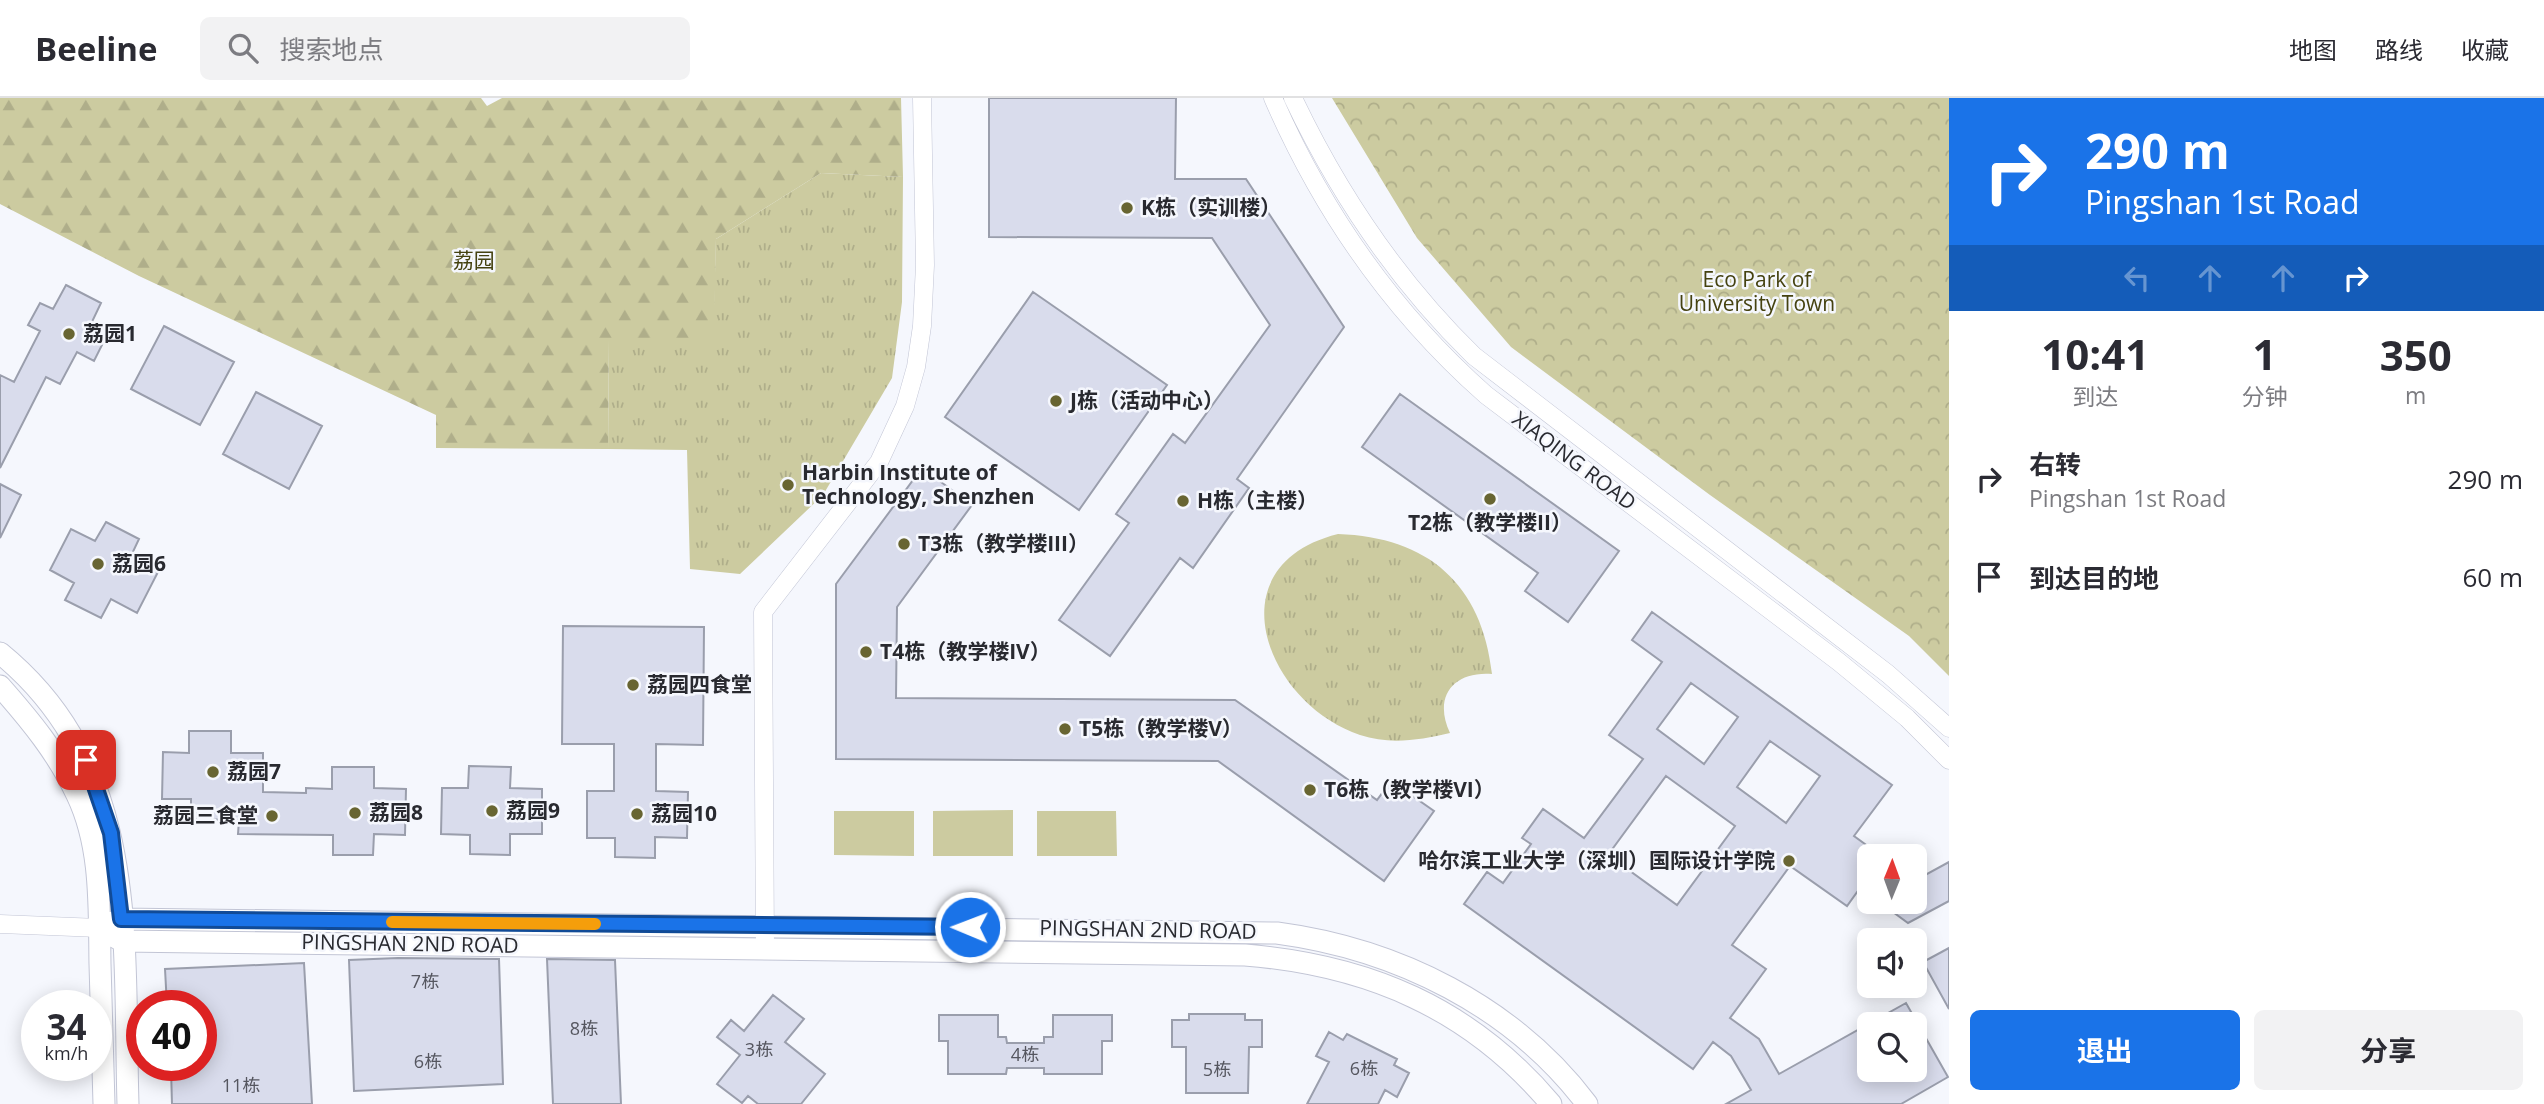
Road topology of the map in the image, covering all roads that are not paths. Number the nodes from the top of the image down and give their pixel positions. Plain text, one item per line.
1 (922, 98) edge
2 (1273, 98) edge
3 (1293, 98) edge
4 (0, 653) edge
5 (0, 686) edge
6 (1949, 728) edge
7 (1949, 760) edge
8 (121, 919) junction
9 (0, 924) edge
10 (764, 925) junction
11 (99, 928) junction
12 (122, 941) junction
13 (765, 949) junction
14 (104, 1104) edge
15 (128, 1104) edge
16 (1551, 1104) edge
17 (1587, 1104) edge

1 - 10 street
2 - 7 street, XIAQING ROAD
3 - 6 street, XIAQING ROAD
4 - 8 street
5 - 11 street
8 - 10 street, PINGSHAN 2ND ROAD
8 - 11 street, PINGSHAN 2ND ROAD
8 - 12 street
9 - 11 street
10 - 13 street
10 - 17 street, PINGSHAN 2ND ROAD
11 - 12 street, PINGSHAN 2ND ROAD
11 - 14 street
12 - 13 street, PINGSHAN 2ND ROAD
12 - 15 street
13 - 16 street, PINGSHAN 2ND ROAD

